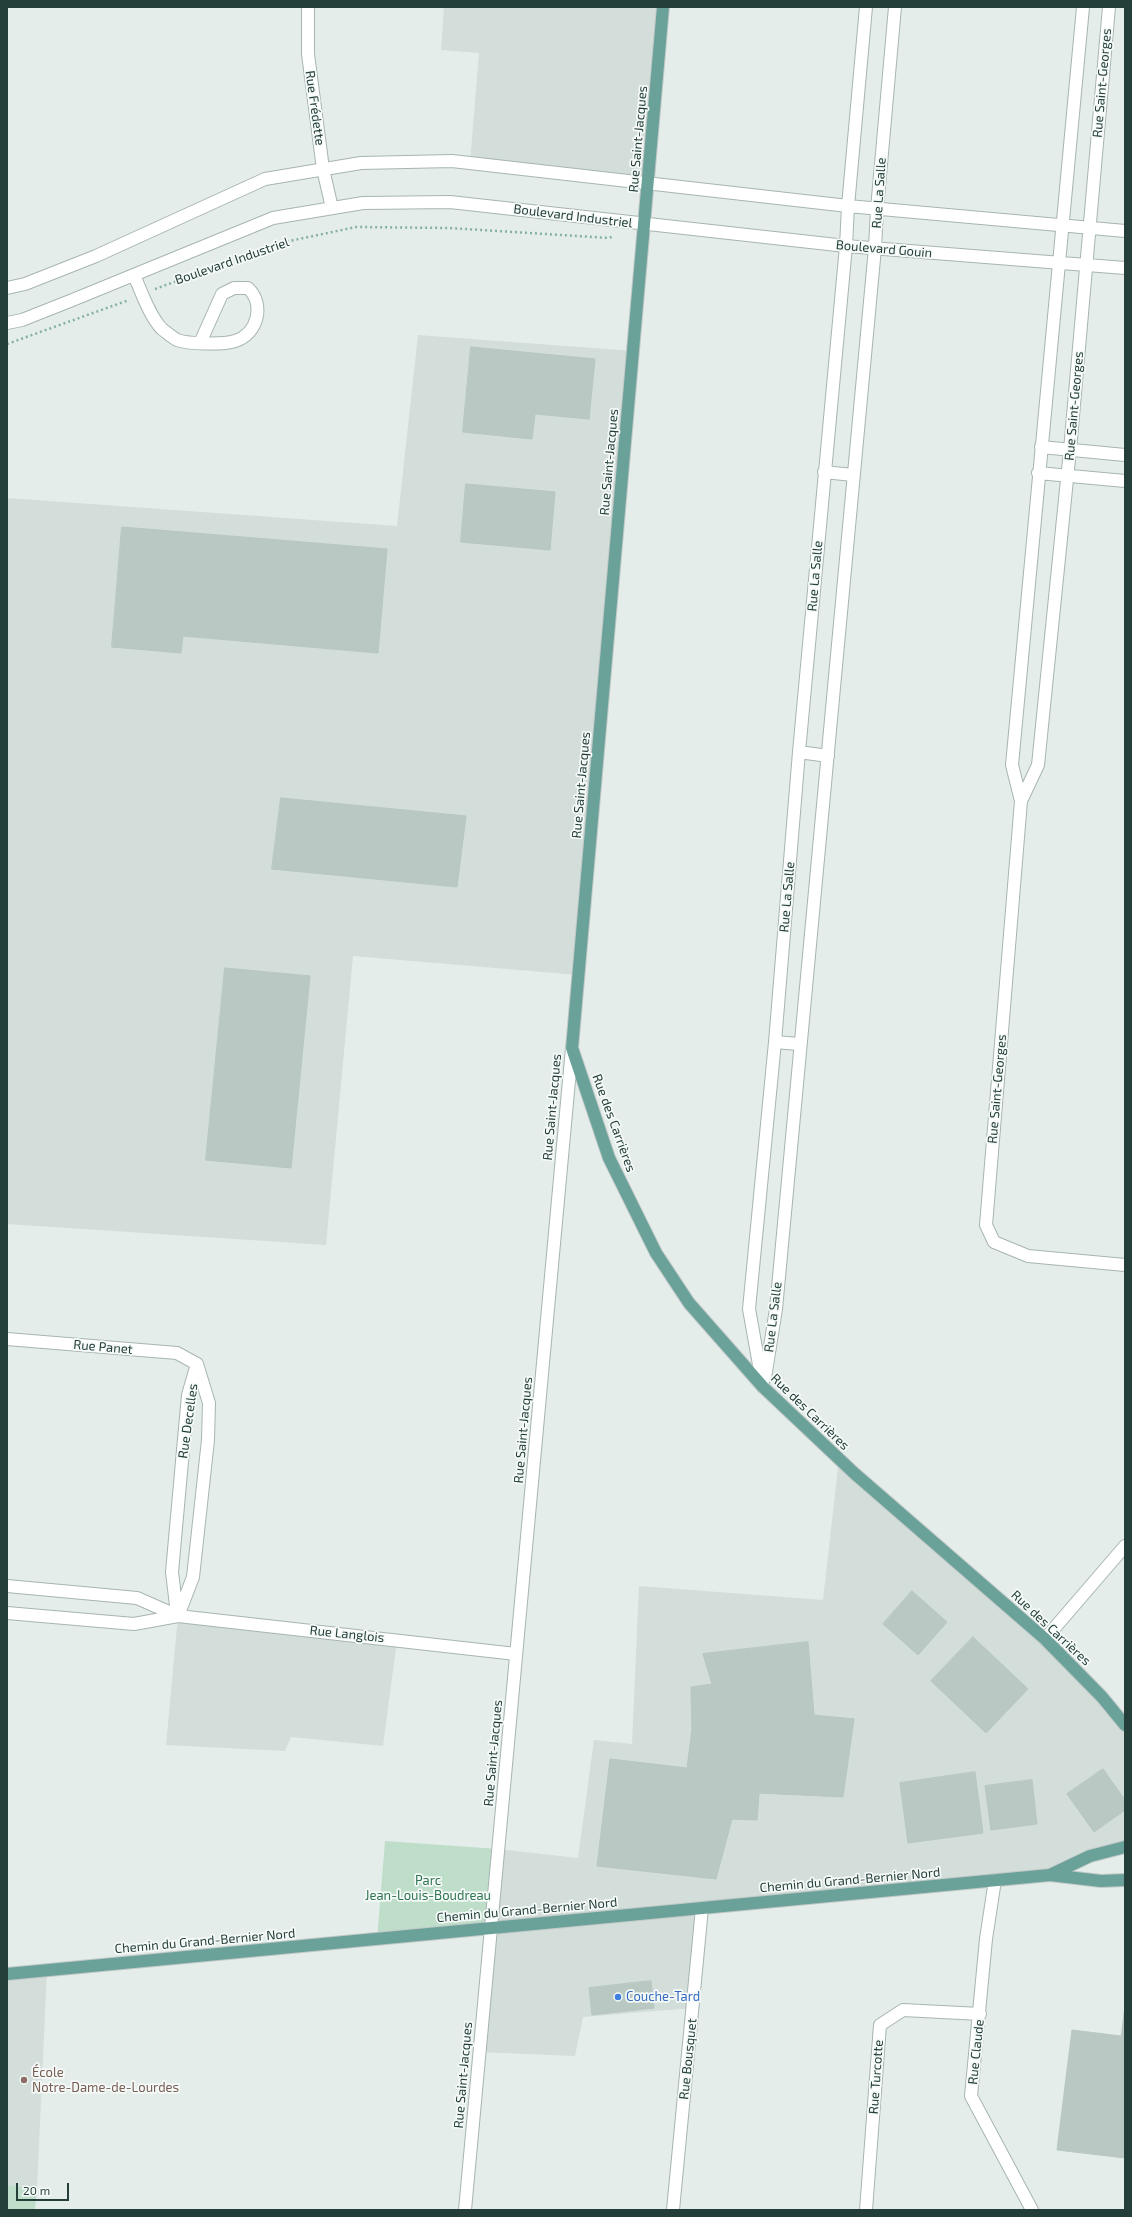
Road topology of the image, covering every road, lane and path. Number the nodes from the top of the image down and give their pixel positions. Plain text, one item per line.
1 (308, 7) edge
2 (664, 7) edge
3 (866, 7) edge
4 (895, 7) edge
5 (1083, 7) edge
6 (1109, 7) edge
7 (323, 169) junction
8 (648, 184) junction
9 (848, 206) junction
10 (332, 208) junction
11 (877, 209) junction
12 (644, 225) junction
13 (1062, 225) junction
14 (1089, 228) junction
15 (1125, 231) edge
16 (616, 235) dead end
17 (846, 246) junction
18 (875, 248) junction
19 (1058, 263) junction
20 (1086, 265) junction
21 (1125, 268) edge
22 (134, 275) junction
23 (7, 288) edge
24 (142, 294) junction
25 (7, 323) edge
26 (200, 343) junction
27 (7, 344) edge
28 (1041, 447) junction
29 (1070, 450) junction
30 (1125, 455) edge
31 (824, 472) junction
32 (1038, 474) junction
33 (853, 475) junction
34 (1067, 477) junction
35 (1125, 481) edge
36 (799, 752) junction
37 (828, 756) junction
38 (1021, 801) junction
39 (776, 1042) junction
40 (799, 1044) junction
41 (572, 1048) junction
42 (1125, 1265) edge
43 (7, 1339) edge
44 (197, 1364) junction
45 (763, 1387) junction
46 (1125, 1546) edge
47 (7, 1586) edge
48 (7, 1613) edge
49 (178, 1616) junction
50 (1045, 1639) junction
51 (516, 1654) junction
52 (1125, 1725) edge
53 (1125, 1848) edge
54 (1050, 1875) junction
55 (995, 1880) junction
56 (1125, 1880) edge
57 (702, 1908) junction
58 (491, 1927) junction
59 (7, 1974) edge
60 (980, 2014) junction
61 (465, 2210) edge
62 (673, 2210) edge
63 (866, 2210) edge
64 (1032, 2210) edge

1 - 7 street, Rue Frédette
2 - 8 main road, Rue Saint-Jacques
3 - 9 street, Rue La Salle
4 - 11 street, Rue La Salle
5 - 13 street, Rue Saint-Georges
6 - 14 street, Rue Saint-Georges
7 - 8 street
7 - 10 street, Rue Frédette
7 - 23 street
8 - 9 street
8 - 12 main road, Rue Saint-Jacques
9 - 11 street
9 - 17 street, Rue La Salle
10 - 12 street, Boulevard Industriel
10 - 22 street, Boulevard Industriel
11 - 13 street
11 - 18 street, Rue La Salle
12 - 17 street, Boulevard Gouin
12 - 41 main road, Rue Saint-Jacques
13 - 14 street
13 - 19 street, Rue Saint-Georges
14 - 15 street
14 - 20 street, Rue Saint-Georges
16 - 24 path, Boulevard Industriel
17 - 18 street, Boulevard Gouin
17 - 31 street, Rue La Salle
18 - 19 street, Boulevard Gouin
18 - 33 street, Rue La Salle
19 - 20 street, Boulevard Gouin
19 - 28 street, Rue Saint-Georges
20 - 21 street, Boulevard Gouin
20 - 29 street, Rue Saint-Georges
22 - 24 street
22 - 25 street, Boulevard Industriel
24 - 26 street
24 - 27 path, Boulevard Industriel
26 - 26 street
28 - 29 street
28 - 32 street, Rue Saint-Georges
29 - 30 street
29 - 34 street, Rue Saint-Georges
31 - 33 street
31 - 36 street, Rue La Salle
32 - 34 street
32 - 38 street, Rue Saint-Georges
33 - 37 street, Rue La Salle
34 - 35 street
34 - 38 street, Rue Saint-Georges
36 - 37 street
36 - 39 street, Rue La Salle
37 - 40 street, Rue La Salle
38 - 42 street, Rue Saint-Georges
39 - 40 street
39 - 45 street, Rue La Salle
40 - 45 street, Rue La Salle
41 - 45 main road, Rue des Carrières
41 - 51 street, Rue Saint-Jacques
43 - 44 street, Rue Panet
44 - 49 street, Rue Decelles
44 - 49 street, Rue Decelles
45 - 50 main road, Rue des Carrières
46 - 50 street
47 - 49 street, Rue Langlois
48 - 49 street, Rue Langlois
49 - 51 street, Rue Langlois
50 - 52 main road, Rue des Carrières
51 - 58 street, Rue Saint-Jacques
53 - 54 main road, Chemin du Grand-Bernier Nord
54 - 55 main road, Chemin du Grand-Bernier Nord
54 - 56 main road, Chemin du Grand-Bernier Nord
55 - 57 main road, Chemin du Grand-Bernier Nord
55 - 60 street, Rue Claude
57 - 58 main road, Chemin du Grand-Bernier Nord
57 - 62 street, Rue Bousquet
58 - 59 main road, Chemin du Grand-Bernier Nord
58 - 61 street, Rue Saint-Jacques
60 - 63 street, Rue Turcotte
60 - 64 street, Rue Claude

